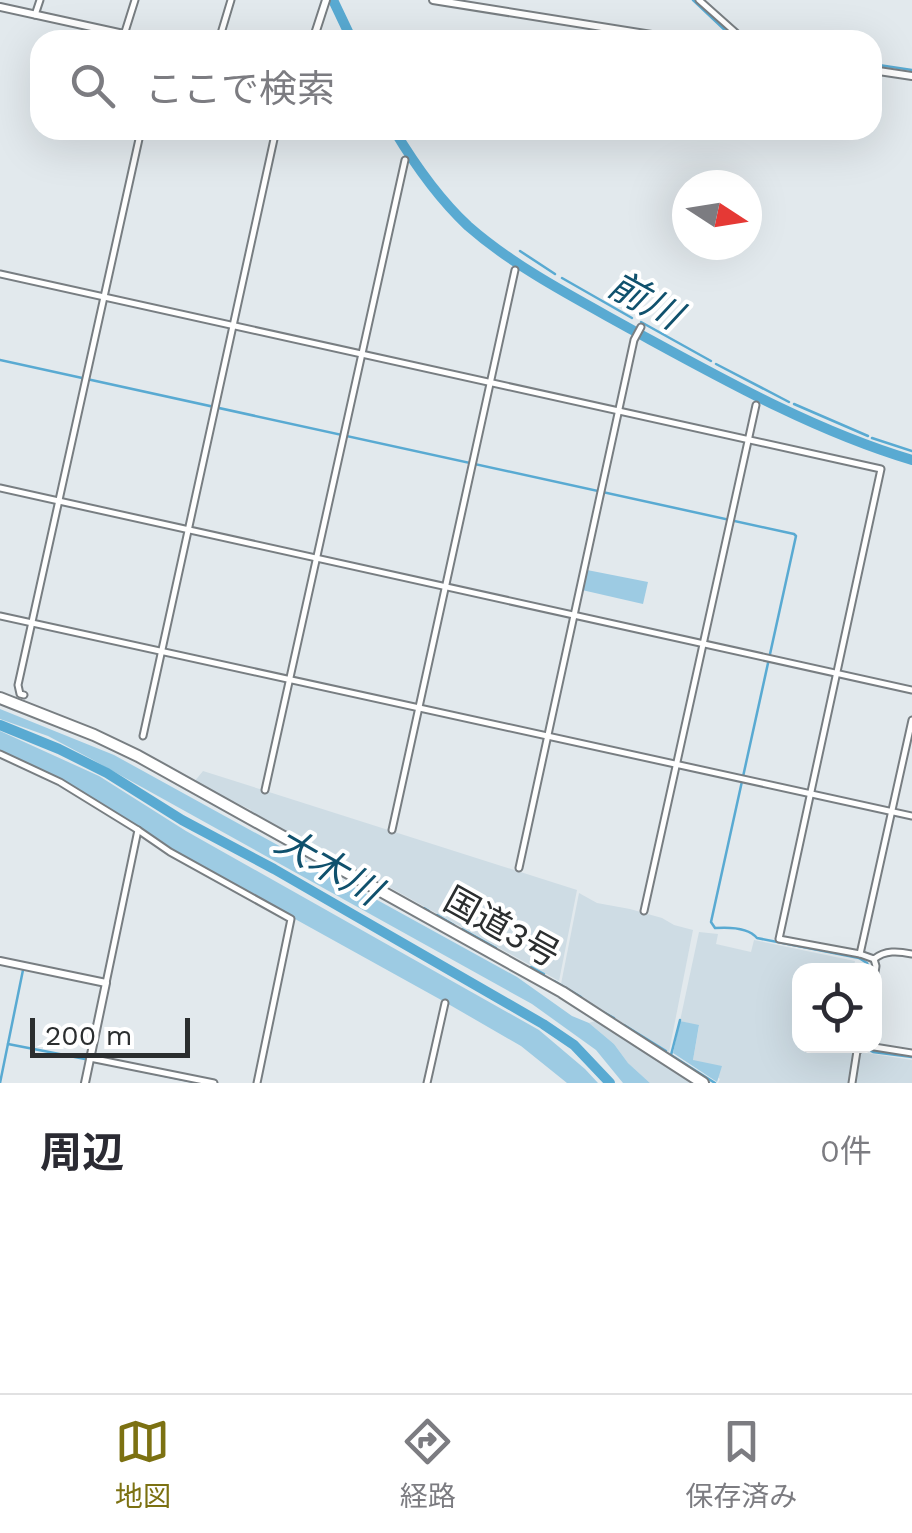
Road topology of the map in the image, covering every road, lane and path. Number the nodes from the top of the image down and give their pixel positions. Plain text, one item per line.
1 (40, 0) edge
2 (135, 0) edge
3 (231, 0) edge
4 (326, 0) edge
5 (433, 0) edge
6 (700, 0) edge
7 (0, 7) edge
8 (36, 15) junction
9 (105, 30) edge
10 (125, 30) edge
11 (221, 30) edge
12 (316, 30) edge
13 (620, 30) edge
14 (733, 30) edge
15 (882, 72) edge
16 (912, 76) edge
17 (139, 140) edge
18 (274, 140) edge
19 (405, 160) dead end
20 (515, 270) dead end
21 (0, 274) edge
22 (104, 298) junction
23 (233, 326) junction
24 (641, 326) dead end
25 (361, 354) junction
26 (490, 383) junction
27 (756, 405) dead end
28 (620, 411) junction
29 (748, 440) junction
30 (0, 488) edge
31 (58, 501) junction
32 (188, 530) junction
33 (317, 558) junction
34 (446, 587) junction
35 (575, 615) junction
36 (0, 616) edge
37 (32, 623) junction
38 (704, 644) junction
39 (162, 651) junction
40 (837, 673) junction
41 (290, 679) junction
42 (912, 690) edge
43 (24, 694) dead end
44 (0, 698) edge
45 (419, 707) junction
46 (912, 720) edge
47 (143, 736) dead end
48 (548, 736) junction
49 (0, 754) edge
50 (676, 764) junction
51 (265, 790) dead end
52 (811, 794) junction
53 (892, 812) junction
54 (912, 816) edge
55 (138, 830) junction
56 (392, 830) dead end
57 (519, 868) dead end
58 (644, 911) dead end
59 (860, 954) junction
60 (912, 954) edge
61 (874, 959) junction
62 (0, 961) edge
63 (875, 963) edge
64 (106, 983) junction
65 (445, 1003) dead end
66 (882, 1049) edge
67 (857, 1053) edge
68 (912, 1053) edge
69 (90, 1058) junction
70 (85, 1083) edge
71 (214, 1083) edge
72 (257, 1083) edge
73 (428, 1083) edge
74 (703, 1083) edge
75 (852, 1083) edge

1 - 8 street
2 - 10 street
3 - 11 street
4 - 12 street
5 - 13 street
6 - 14 street
7 - 8 street
8 - 9 street
15 - 16 street
17 - 22 street
18 - 23 street
19 - 25 street
20 - 26 street
21 - 22 street
22 - 23 street
22 - 31 street
23 - 25 street
23 - 32 street
24 - 28 street
25 - 26 street
25 - 33 street
26 - 28 street
26 - 34 street
27 - 29 street
28 - 29 street
28 - 35 street
29 - 38 street
29 - 40 street
30 - 31 street
31 - 32 street
31 - 37 street
32 - 33 street
32 - 39 street
33 - 34 street
33 - 41 street
34 - 35 street
34 - 45 street
35 - 38 street
35 - 48 street
36 - 37 street
37 - 39 street
37 - 43 street
38 - 40 street
38 - 50 street
39 - 41 street
39 - 47 street
40 - 42 street
40 - 52 street
41 - 45 street
41 - 51 street
44 - 74 highway, 国道3号
45 - 48 street
45 - 56 street
46 - 53 street
48 - 50 street
48 - 57 street
49 - 55 street
50 - 52 street
50 - 58 street
52 - 53 street
52 - 59 street
53 - 54 street
53 - 59 street
55 - 64 street
55 - 72 street
59 - 61 street
60 - 61 street
61 - 63 street
62 - 64 street
64 - 69 street
65 - 73 street
66 - 68 street
67 - 75 street
69 - 70 street
69 - 71 street

